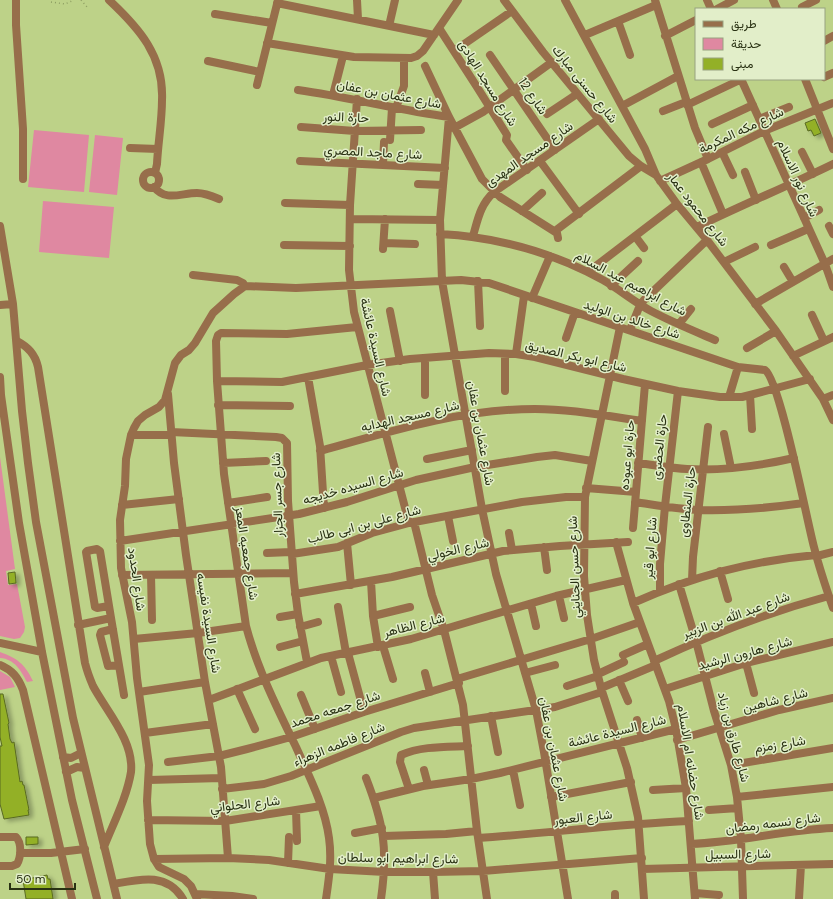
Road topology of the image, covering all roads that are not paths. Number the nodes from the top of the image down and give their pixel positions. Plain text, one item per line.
1 (16, 0) edge
2 (110, 0) edge
3 (357, 0) edge
4 (395, 0) edge
5 (458, 0) edge
6 (504, 0) edge
7 (734, 0) edge
8 (816, 0) edge
9 (568, 1) edge
10 (277, 2) edge
11 (655, 3) edge
12 (802, 7) dead end
13 (719, 8) edge
14 (512, 11) junction
15 (215, 14) dead end
16 (358, 19) junction
17 (618, 21) junction
18 (695, 21) edge
19 (272, 23) junction
20 (389, 26) junction
21 (436, 32) junction
22 (585, 35) junction
23 (665, 36) junction
24 (267, 43) junction
25 (454, 51) junction
26 (490, 55) dead end
27 (630, 55) dead end
28 (343, 56) junction
29 (404, 59) junction
30 (208, 61) dead end
31 (552, 62) junction
32 (426, 66) dead end
33 (260, 72) junction
34 (678, 76) junction
35 (739, 80) edge
36 (741, 80) edge
37 (805, 80) edge
38 (257, 85) dead end
39 (298, 90) dead end
40 (514, 90) junction
41 (577, 94) junction
42 (334, 95) junction
43 (357, 99) junction
44 (686, 103) junction
45 (833, 103) edge
46 (752, 105) junction
47 (622, 106) junction
48 (490, 107) junction
49 (789, 107) dead end
50 (394, 108) junction
51 (817, 110) junction
52 (663, 111) dead end
53 (547, 114) dead end
54 (449, 117) junction
55 (758, 119) junction
56 (599, 120) junction
57 (712, 124) dead end
58 (301, 127) dead end
59 (454, 128) junction
60 (355, 130) junction
61 (391, 130) junction
62 (421, 130) dead end
63 (764, 131) junction
64 (831, 141) edge
65 (130, 148) dead end
66 (158, 149) junction
67 (555, 150) junction
68 (833, 150) edge
69 (722, 152) junction
70 (802, 152) dead end
71 (705, 160) junction
72 (300, 161) dead end
73 (540, 161) junction
74 (353, 163) junction
75 (833, 164) edge
76 (383, 165) junction
77 (641, 166) junction
78 (445, 168) junction
79 (527, 170) junction
80 (745, 172) dead end
81 (155, 173) junction
82 (813, 174) junction
83 (733, 175) dead end
84 (658, 178) junction
85 (23, 179) dead end
86 (418, 184) dead end
87 (443, 185) junction
88 (789, 186) junction
89 (154, 187) junction
90 (494, 192) junction
91 (542, 193) dead end
92 (219, 199) dead end
93 (756, 200) junction
94 (285, 203) dead end
95 (677, 204) junction
96 (350, 205) junction
97 (819, 210) dead end
98 (522, 211) junction
99 (578, 214) junction
100 (723, 214) junction
101 (804, 218) junction
102 (350, 219) junction
103 (385, 220) junction
104 (440, 220) junction
105 (0, 226) edge
106 (697, 227) junction
107 (808, 228) junction
108 (440, 234) junction
109 (473, 236) junction
110 (635, 236) junction
111 (708, 240) junction
112 (415, 244) dead end
113 (771, 245) dead end
114 (284, 246) dead end
115 (350, 246) junction
116 (755, 247) dead end
117 (644, 248) dead end
118 (550, 256) junction
119 (833, 259) edge
120 (638, 261) dead end
121 (724, 262) junction
122 (825, 264) junction
123 (784, 267) dead end
124 (588, 272) junction
125 (193, 275) dead end
126 (442, 281) junction
127 (478, 281) junction
128 (793, 282) junction
129 (351, 285) junction
130 (245, 286) junction
131 (612, 286) junction
132 (833, 287) edge
133 (528, 297) junction
134 (13, 304) junction
135 (755, 304) junction
136 (0, 305) edge
137 (640, 305) junction
138 (692, 309) dead end
139 (390, 311) dead end
140 (575, 312) junction
141 (812, 315) dead end
142 (679, 324) junction
143 (480, 326) dead end
144 (357, 327) junction
145 (620, 327) junction
146 (630, 330) junction
147 (776, 331) junction
148 (833, 337) edge
149 (566, 338) dead end
150 (715, 340) dead end
151 (16, 341) junction
152 (824, 341) junction
153 (747, 348) dead end
154 (506, 354) junction
155 (516, 354) junction
156 (455, 356) junction
157 (793, 356) junction
158 (425, 358) junction
159 (400, 361) junction
160 (367, 365) junction
161 (738, 367) junction
162 (610, 376) junction
163 (0, 377) edge
164 (308, 377) junction
165 (810, 380) junction
166 (217, 381) junction
167 (645, 384) junction
168 (0, 385) edge
169 (775, 389) junction
170 (167, 391) junction
171 (505, 391) dead end
172 (678, 391) junction
173 (425, 395) dead end
174 (750, 395) junction
175 (833, 395) edge
176 (729, 397) junction
177 (1, 398) edge
178 (823, 399) junction
179 (218, 405) junction
180 (290, 406) dead end
181 (466, 415) junction
182 (601, 415) junction
183 (833, 420) edge
184 (642, 421) junction
185 (708, 427) dead end
186 (752, 429) dead end
187 (385, 433) junction
188 (171, 434) junction
189 (724, 434) dead end
190 (221, 435) junction
191 (131, 436) junction
192 (472, 450) junction
193 (320, 451) junction
194 (794, 458) junction
195 (427, 459) dead end
196 (266, 461) dead end
197 (592, 461) junction
198 (223, 463) junction
199 (638, 463) junction
200 (474, 467) junction
201 (669, 467) junction
202 (731, 468) junction
203 (704, 469) junction
204 (399, 485) junction
205 (585, 492) junction
206 (636, 492) junction
207 (267, 497) dead end
208 (179, 499) junction
209 (635, 502) junction
210 (804, 503) junction
211 (228, 504) junction
212 (122, 505) junction
213 (665, 506) junction
214 (324, 508) junction
215 (482, 509) junction
216 (698, 510) junction
217 (288, 515) junction
218 (448, 516) junction
219 (411, 523) junction
220 (231, 525) junction
221 (633, 528) dead end
222 (183, 532) junction
223 (509, 533) dead end
224 (120, 541) junction
225 (453, 541) dead end
226 (347, 542) junction
227 (616, 542) junction
228 (628, 542) dead end
229 (583, 544) junction
230 (544, 547) junction
231 (512, 550) junction
232 (833, 552) edge
233 (267, 553) dead end
234 (291, 553) junction
235 (492, 553) junction
236 (816, 556) junction
237 (425, 568) junction
238 (547, 570) dead end
239 (720, 571) junction
240 (293, 572) junction
241 (238, 573) junction
242 (189, 574) junction
243 (122, 575) junction
244 (151, 575) junction
245 (626, 580) junction
246 (692, 580) junction
247 (371, 581) junction
248 (679, 584) junction
249 (351, 585) junction
250 (585, 590) junction
251 (660, 592) junction
252 (295, 594) junction
253 (558, 596) junction
254 (829, 596) junction
255 (728, 600) dead end
256 (633, 603) junction
257 (531, 604) junction
258 (109, 606) junction
259 (338, 607) dead end
260 (410, 607) dead end
261 (833, 608) edge
262 (507, 611) junction
263 (298, 614) junction
264 (373, 616) junction
265 (280, 617) dead end
266 (111, 618) junction
267 (564, 618) dead end
268 (152, 620) dead end
269 (318, 622) dead end
270 (640, 622) junction
271 (78, 625) junction
272 (246, 626) junction
273 (536, 626) dead end
274 (300, 627) junction
275 (113, 629) junction
276 (444, 630) junction
277 (198, 633) junction
278 (134, 638) junction
279 (591, 639) junction
280 (303, 640) junction
281 (696, 641) junction
282 (833, 642) edge
283 (0, 643) edge
284 (648, 644) junction
285 (380, 646) junction
286 (280, 647) dead end
287 (42, 652) junction
288 (347, 653) junction
289 (331, 656) junction
290 (521, 660) junction
291 (308, 662) junction
292 (655, 663) junction
293 (746, 663) junction
294 (0, 665) edge
295 (119, 665) junction
296 (554, 665) dead end
297 (525, 672) junction
298 (425, 673) dead end
299 (598, 675) junction
300 (706, 676) junction
301 (264, 679) junction
302 (393, 679) dead end
303 (619, 680) junction
304 (458, 681) junction
305 (205, 682) junction
306 (567, 686) dead end
307 (237, 689) junction
308 (665, 689) junction
309 (602, 690) junction
310 (139, 692) junction
311 (341, 692) dead end
312 (430, 692) junction
313 (754, 693) dead end
314 (124, 695) dead end
315 (301, 695) dead end
316 (833, 698) edge
317 (209, 700) junction
318 (628, 701) dead end
319 (536, 710) junction
320 (364, 712) junction
321 (491, 716) junction
322 (465, 720) junction
323 (637, 720) dead end
324 (214, 724) junction
325 (719, 727) junction
326 (255, 729) dead end
327 (315, 729) junction
328 (676, 729) junction
329 (145, 732) junction
330 (291, 737) junction
331 (642, 738) junction
332 (677, 740) junction
333 (620, 744) junction
334 (468, 746) junction
335 (833, 748) edge
336 (498, 752) dead end
337 (81, 754) junction
338 (219, 756) junction
339 (63, 757) junction
340 (168, 762) dead end
341 (545, 762) junction
342 (731, 765) junction
343 (85, 768) junction
344 (424, 770) dead end
345 (513, 770) junction
346 (307, 771) junction
347 (66, 772) junction
348 (222, 778) junction
349 (366, 778) dead end
350 (471, 779) junction
351 (149, 780) junction
352 (631, 782) junction
353 (428, 786) junction
354 (833, 787) edge
355 (686, 788) junction
356 (222, 789) junction
357 (409, 789) junction
358 (653, 790) dead end
359 (551, 797) junction
360 (737, 797) junction
361 (374, 798) junction
362 (520, 805) dead end
363 (321, 806) junction
364 (738, 808) junction
365 (296, 810) junction
366 (710, 810) dead end
367 (148, 820) junction
368 (225, 820) junction
369 (689, 821) junction
370 (639, 824) junction
371 (833, 828) edge
372 (383, 832) junction
373 (557, 832) junction
374 (355, 833) dead end
375 (478, 834) junction
376 (0, 837) edge
377 (289, 837) dead end
378 (741, 839) junction
379 (297, 841) dead end
380 (692, 844) junction
381 (104, 848) junction
382 (85, 849) junction
383 (20, 852) junction
384 (60, 852) junction
385 (228, 858) junction
386 (642, 858) junction
387 (154, 859) junction
388 (288, 863) junction
389 (833, 864) edge
390 (563, 865) junction
391 (801, 865) junction
392 (0, 866) edge
393 (693, 867) junction
394 (742, 867) junction
395 (330, 869) junction
396 (642, 869) junction
397 (385, 872) junction
398 (433, 872) junction
399 (483, 872) junction
400 (114, 884) junction
401 (719, 895) dead end
402 (695, 896) edge
403 (196, 897) edge
404 (72, 899) edge
405 (97, 899) edge
406 (117, 899) edge
407 (183, 899) edge
408 (253, 899) edge
409 (326, 899) edge
410 (381, 899) edge
411 (435, 899) edge
412 (487, 899) edge
413 (568, 899) edge
414 (644, 899) edge
415 (743, 899) edge
416 (799, 899) edge

1 - 85 street
2 - 66 street
3 - 16 street
4 - 20 street
5 - 21 street
6 - 14 street, شارع حسنى مبارك
7 - 13 street
8 - 12 street
9 - 22 street, شارع محمود عمار
10 - 16 street
10 - 19 street
11 - 17 street
11 - 23 street
14 - 25 street
14 - 31 street, شارع حسنى مبارك
15 - 19 street
16 - 20 street
17 - 22 street
17 - 27 street
18 - 23 street
19 - 24 street
20 - 21 street
21 - 25 street, شارع مسجد الهادى
21 - 29 street
22 - 47 street, شارع محمود عمار
23 - 34 street
24 - 28 street
24 - 33 street
25 - 48 street, شارع مسجد الهادى
26 - 40 street, شارع 12
28 - 29 street
28 - 42 street
29 - 50 street
30 - 33 street
31 - 40 street
31 - 41 street, شارع حسنى مبارك
32 - 54 street
33 - 38 street
34 - 44 street
34 - 47 street
35 - 44 street
36 - 46 street, شارع نور الاسلام
37 - 51 street
39 - 42 street, شارع عثمان بن عفان
40 - 48 street
40 - 67 street, شارع 12
41 - 53 street
41 - 56 street, شارع حسنى مبارك
42 - 43 street, شارع عثمان بن عفان
43 - 50 street, شارع عثمان بن عفان
43 - 60 street, شارع السيدة عائشة
44 - 52 street
44 - 71 street
45 - 51 street, شارع مكه المكرمة
46 - 55 street, شارع نور الاسلام
46 - 57 street
47 - 84 street, شارع محمود عمار
48 - 59 street
48 - 79 street, شارع مسجد الهادى
49 - 55 street
50 - 54 street, شارع عثمان بن عفان
50 - 61 street
51 - 63 street, شارع مكه المكرمة
51 - 64 street
54 - 59 street
54 - 78 street, شارع عثمان بن عفان
55 - 63 street, شارع نور الاسلام
56 - 67 street, شارع مسجد المهدى
56 - 77 street, شارع حسنى مبارك
58 - 60 street, حارة النور
59 - 90 street
60 - 61 street, حارة النور
60 - 74 street, شارع السيدة عائشة
61 - 62 street, حارة النور
61 - 76 street
63 - 69 street, شارع مكه المكرمة
63 - 88 street, شارع نور الاسلام
64 - 68 street
65 - 66 street
66 - 81 street
67 - 73 street, شارع مسجد المهدى
69 - 71 street, شارع مكه المكرمة
69 - 83 street
70 - 82 street
71 - 84 street, شارع مكه المكرمة
71 - 100 street
72 - 74 street, شارع ماجد المصري
73 - 79 street, شارع مسجد المهدى
73 - 99 street
74 - 76 street, شارع ماجد المصري
74 - 96 street, شارع السيدة عائشة
75 - 82 street
76 - 78 street, شارع ماجد المصري
77 - 84 street, شارع حسنى مبارك
77 - 99 street
78 - 87 street, شارع عثمان بن عفان
79 - 90 street, شارع مسجد المهدى
80 - 93 street
81 - 89 street
81 - 89 street
82 - 88 street
84 - 95 street, شارع محمود عمار
86 - 87 street
87 - 104 street, شارع عثمان بن عفان
88 - 93 street
88 - 101 street, شارع نور الاسلام
89 - 92 street
90 - 98 street
90 - 109 street, شارع مسجد المهدى
91 - 98 street
93 - 100 street
94 - 96 street
95 - 106 street, شارع محمود عمار
95 - 110 street
96 - 102 street, شارع السيدة عائشة
97 - 101 street
98 - 99 street
100 - 106 street
101 - 107 street, شارع نور الاسلام
102 - 103 street
102 - 115 street, شارع السيدة عائشة
103 - 104 street
103 - 112 street
104 - 108 street, شارع عثمان بن عفان
105 - 134 street
106 - 111 street, شارع محمود عمار
107 - 113 street
107 - 122 street, شارع نور الاسلام
108 - 109 street, شارع ابراهيم عبد السلام
108 - 126 street, شارع عثمان بن عفان
109 - 118 street, شارع ابراهيم عبد السلام
110 - 117 street
110 - 124 street
111 - 121 street, شارع محمود عمار
111 - 137 street
114 - 115 street
115 - 129 street, شارع السيدة عائشة
116 - 121 street
118 - 124 street, شارع ابراهيم عبد السلام
118 - 133 street
119 - 122 street
120 - 131 street
121 - 135 street, شارع محمود عمار
122 - 128 street
122 - 132 street, شارع نور الاسلام
123 - 128 street
124 - 131 street, شارع ابراهيم عبد السلام
125 - 130 street, شارع خالد بن الوليد
126 - 127 street, شارع خالد بن الوليد
126 - 129 street, شارع خالد بن الوليد
126 - 156 street, شارع عثمان بن عفان
127 - 133 street, شارع خالد بن الوليد
127 - 143 street
128 - 135 street
129 - 130 street, شارع خالد بن الوليد
129 - 144 street, شارع السيدة عائشة
130 - 170 street, شارع الحدود
131 - 137 street, شارع ابراهيم عبد السلام
133 - 140 street, شارع خالد بن الوليد
133 - 155 street
134 - 136 street
134 - 151 street
135 - 147 street, شارع محمود عمار
137 - 142 street, شارع ابراهيم عبد السلام
137 - 146 street
138 - 142 street
139 - 159 street
140 - 145 street, شارع خالد بن الوليد
140 - 149 street
141 - 152 street
142 - 150 street, شارع ابراهيم عبد السلام
144 - 160 street, شارع السيدة عائشة
144 - 166 street, شارع جمعيه المعز
145 - 146 street, شارع خالد بن الوليد
145 - 162 street, شارع حسن الجنايني
146 - 161 street, شارع خالد بن الوليد
147 - 153 street
147 - 157 street, شارع محمود عمار
148 - 152 street
151 - 271 street
151 - 337 street
152 - 157 street
154 - 155 street, شارع ابو بكر الصديق
154 - 156 street, شارع ابو بكر الصديق
154 - 171 street
155 - 162 street, شارع ابو بكر الصديق
156 - 158 street, شارع ابو بكر الصديق
156 - 181 street, شارع عثمان بن عفان
157 - 165 street, شارع محمود عمار
158 - 159 street, شارع ابو بكر الصديق
158 - 173 street
159 - 160 street, شارع ابو بكر الصديق
160 - 164 street, شارع ابو بكر الصديق
160 - 187 street, شارع السيدة عائشة
161 - 169 street, شارع خالد بن الوليد
161 - 176 street
162 - 167 street, شارع ابو بكر الصديق
162 - 182 street, شارع حسن الجنايني
163 - 168 street
164 - 166 street, شارع ابو بكر الصديق
164 - 193 street
165 - 169 street, شارع ابو بكر الصديق
165 - 178 street, شارع محمود عمار
166 - 179 street, شارع جمعيه المعز
167 - 172 street, شارع ابو بكر الصديق
167 - 184 street, حارة ابو عبوده
168 - 177 street
169 - 174 street, شارع ابو بكر الصديق
169 - 194 street, شارع خالد بن الوليد
170 - 188 street, شارع السيدة نفيسه
170 - 191 street, شارع الحدود
172 - 176 street, شارع ابو بكر الصديق
172 - 201 street, حارة الحضرى
174 - 176 street, شارع ابو بكر الصديق
174 - 186 street
175 - 178 street
177 - 287 street
178 - 183 street, شارع محمود عمار
179 - 180 street
179 - 190 street, شارع جمعيه المعز
181 - 182 street, شارع مسجد الهدايه
181 - 187 street, شارع مسجد الهدايه
181 - 192 street, شارع عثمان بن عفان
182 - 184 street, شارع مسجد الهدايه
182 - 197 street, شارع حسن الجنايني
184 - 199 street, حارة ابو عبوده
185 - 203 street, حارة المنطاوى
187 - 193 street, شارع مسجد الهدايه
187 - 204 street, شارع السيدة عائشة
188 - 190 street, شارع جسر الجزار
188 - 191 street, شارع جسر الجزار
188 - 208 street, شارع السيدة نفيسه
189 - 202 street
190 - 198 street, شارع جمعيه المعز
190 - 217 street, شارع جسر الجزار
191 - 212 street, شارع الحدود
192 - 195 street
192 - 200 street, شارع عثمان بن عفان
193 - 214 street
194 - 202 street
194 - 210 street, شارع خالد بن الوليد
196 - 198 street
197 - 200 street, شارع السيده خديجه
197 - 205 street, شارع حسن الجنايني
198 - 211 street, شارع جمعيه المعز
199 - 201 street
199 - 206 street, حارة ابو عبوده
200 - 204 street, شارع السيده خديجه
200 - 215 street, شارع عثمان بن عفان
201 - 203 street
201 - 213 street, حارة الحضرى
202 - 203 street
203 - 216 street, حارة المنطاوى
204 - 214 street, شارع السيده خديجه
204 - 219 street, شارع السيدة عائشة
205 - 206 street, شارع على بن ابى طالب
205 - 215 street, شارع على بن ابى طالب
205 - 229 street, شارع حسن الجنايني
206 - 209 street, حارة ابو عبوده
207 - 211 street
208 - 212 street
208 - 222 street, شارع السيدة نفيسه
209 - 213 street
209 - 221 street, حارة ابو عبوده
210 - 216 street
210 - 236 street, شارع خالد بن الوليد
211 - 220 street, شارع جمعيه المعز
212 - 224 street, شارع الحدود
213 - 216 street
213 - 251 street, شارع ابو قير
214 - 217 street, شارع السيده خديجه
215 - 218 street, شارع على بن ابى طالب
215 - 235 street, شارع عثمان بن عفان
216 - 246 street, حارة المنطاوى
217 - 220 street, شارع السيده خديجه
217 - 234 street, شارع جسر الجزار
218 - 219 street, شارع على بن ابى طالب
218 - 225 street
219 - 226 street, شارع على بن ابى طالب
219 - 237 street, شارع السيدة عائشة
220 - 222 street, شارع السيده خديجه
220 - 241 street, شارع جمعيه المعز
222 - 224 street, شارع السيده خديجه
222 - 242 street, شارع السيدة نفيسه
223 - 231 street
224 - 243 street, شارع الحدود
226 - 234 street, شارع على بن ابى طالب
226 - 249 street
227 - 228 street, شارع الخولي
227 - 229 street, شارع الخولي
227 - 245 street, شارع حضانه ام الاسلام
229 - 230 street, شارع الخولي
229 - 250 street, شارع حسن الجنايني
230 - 231 street, شارع الخولي
230 - 238 street
231 - 235 street, شارع الخولي
232 - 236 street
233 - 234 street, شارع على بن ابى طالب
234 - 240 street, شارع جسر الجزار
235 - 237 street, شارع الخولي
235 - 262 street, شارع عثمان بن عفان
236 - 239 street
236 - 254 street, شارع خالد بن الوليد
237 - 247 street, شارع الخولي
237 - 276 street, شارع السيدة عائشة
239 - 246 street
239 - 255 street
240 - 241 street
240 - 252 street, شارع جسر الجزار
241 - 242 street
241 - 272 street, شارع جمعيه المعز
242 - 244 street
242 - 277 street, شارع السيدة نفيسه
243 - 244 street
243 - 278 street, شارع الحدود
244 - 268 street
245 - 250 street, شارع الظاهر
245 - 256 street, شارع حضانه ام الاسلام
246 - 248 street
247 - 249 street, شارع الخولي
247 - 264 street
248 - 251 street
248 - 281 street, شارع طارق بن زياد
249 - 252 street, شارع الخولي
250 - 253 street, شارع الظاهر
250 - 279 street, شارع حسن الجنايني
251 - 256 street
252 - 263 street, شارع جسر الجزار
253 - 257 street, شارع الظاهر
253 - 267 street
254 - 261 street, شارع خالد بن الوليد
254 - 281 street, شارع عبد الله بن الزبير
256 - 270 street, شارع حضانه ام الاسلام
257 - 262 street, شارع الظاهر
257 - 273 street
258 - 258 street
258 - 266 street
259 - 288 street
260 - 264 street
262 - 276 street, شارع الظاهر
262 - 290 street, شارع عثمان بن عفان
263 - 265 street
263 - 274 street, شارع جسر الجزار
264 - 285 street
266 - 271 street
266 - 275 street
269 - 274 street
270 - 279 street, شارع جمعه محمد
270 - 284 street, شارع حضانه ام الاسلام
271 - 381 street
272 - 277 street
272 - 301 street, شارع جمعيه المعز
274 - 280 street, شارع جسر الجزار
275 - 295 street
275 - 295 street
276 - 285 street, شارع الظاهر
276 - 304 street, شارع السيدة عائشة
277 - 278 street
277 - 305 street, شارع السيدة نفيسه
278 - 310 street, شارع الحدود
279 - 290 street, شارع جمعه محمد
279 - 299 street, شارع حسن الجنايني
280 - 286 street
280 - 291 street, شارع جسر الجزار
281 - 292 street, شارع عبد الله بن الزبير
281 - 300 street, شارع طارق بن زياد
282 - 293 street, شارع هارون الرشيد
283 - 287 street
284 - 292 street, شارع حضانه ام الاسلام
284 - 299 street
285 - 288 street, شارع الظاهر
285 - 302 street
287 - 339 street
288 - 289 street, شارع الظاهر
288 - 320 street
289 - 291 street, شارع الظاهر
289 - 311 street
290 - 297 street, شارع عثمان بن عفان
290 - 304 street, شارع جمعه محمد
291 - 301 street, شارع الظاهر
292 - 303 street, شارع عبد الله بن الزبير
292 - 308 street, شارع حضانه ام الاسلام
293 - 300 street, شارع هارون الرشيد
293 - 313 street
294 - 384 street
295 - 314 street
296 - 297 street
297 - 319 street, شارع عثمان بن عفان
298 - 312 street
299 - 306 street
299 - 309 street, شارع حسن الجنايني
300 - 308 street, شارع هارون الرشيد
300 - 325 street, شارع طارق بن زياد
301 - 307 street, شارع الظاهر
301 - 330 street, شارع جمعيه المعز
303 - 309 street, شارع عبد الله بن الزبير
303 - 318 street
304 - 312 street, شارع جمعه محمد
304 - 322 street, شارع السيدة عائشة
305 - 310 street
305 - 317 street, شارع السيدة نفيسه
307 - 317 street, شارع الظاهر
307 - 326 street
308 - 328 street, شارع حضانه ام الاسلام
309 - 319 street, شارع عبد الله بن الزبير
309 - 333 street, شارع حسن الجنايني
310 - 329 street, شارع الحدود
312 - 320 street, شارع جمعه محمد
315 - 327 street
316 - 325 street, شارع شاهين
317 - 324 street, شارع السيدة نفيسه
319 - 321 street, شارع فاطمه الزهراء
319 - 341 street, شارع عثمان بن عفان
320 - 327 street, شارع جمعه محمد
321 - 322 street, شارع فاطمه الزهراء
321 - 336 street
322 - 334 street, شارع السيدة عائشة
322 - 346 street, شارع فاطمه الزهراء
323 - 331 street
324 - 329 street
324 - 338 street, شارع السيدة نفيسه
325 - 332 street, شارع شاهين
325 - 342 street, شارع طارق بن زياد
327 - 330 street, شارع جمعه محمد
328 - 331 street, شارع السيدة عائشة
328 - 332 street, شارع حضانه ام الاسلام
329 - 351 street, شارع الحدود
330 - 338 street, شارع جمعه محمد
330 - 346 street, شارع جمعيه المعز
331 - 333 street, شارع السيدة عائشة
332 - 355 street, شارع حضانه ام الاسلام
333 - 341 street, شارع السيدة عائشة
333 - 352 street, شارع حسن الجنايني
334 - 350 street, شارع السيدة عائشة
334 - 357 street
335 - 342 street, شارع زمزم
337 - 339 street
337 - 343 street
338 - 340 street, شارع جمعه محمد
338 - 348 street, شارع السيدة نفيسه
339 - 347 street
341 - 345 street, شارع السيدة عائشة
341 - 359 street, شارع عثمان بن عفان
342 - 360 street, شارع طارق بن زياد
343 - 347 street
343 - 381 street
344 - 353 street
345 - 350 street, شارع السيدة عائشة
345 - 362 street
346 - 356 street, شارع فاطمه الزهراء
346 - 363 street, شارع جمعيه المعز
347 - 382 street
348 - 351 street
348 - 356 street, شارع السيدة نفيسه
349 - 361 street
350 - 353 street, شارع السيدة عائشة
350 - 375 street, شارع السيدة عائشة
351 - 367 street, شارع الحدود
352 - 359 street
352 - 370 street, شارع حسن الجنايني
353 - 357 street, شارع السيدة عائشة
354 - 360 street
355 - 358 street
355 - 369 street, شارع حضانه ام الاسلام
356 - 368 street, شارع السيدة نفيسه
357 - 361 street, شارع السيدة عائشة
359 - 373 street, شارع عثمان بن عفان
360 - 364 street, شارع طارق بن زياد
361 - 372 street
363 - 365 street, شارع الحلواني
363 - 395 street, شارع جمعيه المعز
364 - 366 street
364 - 378 street, شارع طارق بن زياد
365 - 368 street, شارع الحلواني
365 - 379 street
367 - 368 street, شارع الحلواني
367 - 387 street, شارع الحدود
368 - 385 street, شارع السيدة نفيسه
369 - 370 street, شارع العبور
369 - 380 street, شارع حضانه ام الاسلام
370 - 373 street, شارع العبور
370 - 386 street, شارع حسن الجنايني
371 - 378 street, شارع نسمه رمضان
372 - 374 street, شارع العبور
372 - 375 street, شارع العبور
372 - 397 street
373 - 375 street, شارع العبور
373 - 390 street, شارع عثمان بن عفان
375 - 399 street, شارع السيدة عائشة
376 - 383 street
377 - 388 street
378 - 380 street, شارع نسمه رمضان
378 - 394 street, شارع طارق بن زياد
380 - 393 street, شارع حضانه ام الاسلام
381 - 400 street
382 - 384 street
382 - 405 street
383 - 384 street
383 - 392 street
384 - 404 street
385 - 387 street, شارع ابراهيم ابو سلطان
385 - 388 street, شارع ابراهيم ابو سلطان
386 - 390 street, شارع ابراهيم ابو سلطان
386 - 396 street, شارع حسن الجنايني
387 - 403 street
388 - 395 street, شارع ابراهيم ابو سلطان
389 - 391 street, شارع السبيل
390 - 399 street, شارع ابراهيم ابو سلطان
390 - 413 street, شارع عثمان بن عفان
391 - 394 street, شارع السبيل
391 - 416 street
393 - 394 street, شارع السبيل
393 - 396 street, شارع السبيل
393 - 402 street, شارع حضانه ام الاسلام
394 - 415 street, شارع طارق بن زياد
395 - 397 street, شارع ابراهيم ابو سلطان
395 - 409 street, شارع جمعيه المعز
396 - 414 street, شارع حسن الجنايني
397 - 398 street, شارع ابراهيم ابو سلطان
397 - 410 street
398 - 399 street, شارع ابراهيم ابو سلطان
398 - 411 street
399 - 412 street, شارع السيدة عائشة
400 - 406 street
400 - 407 street
401 - 402 street
403 - 408 street

